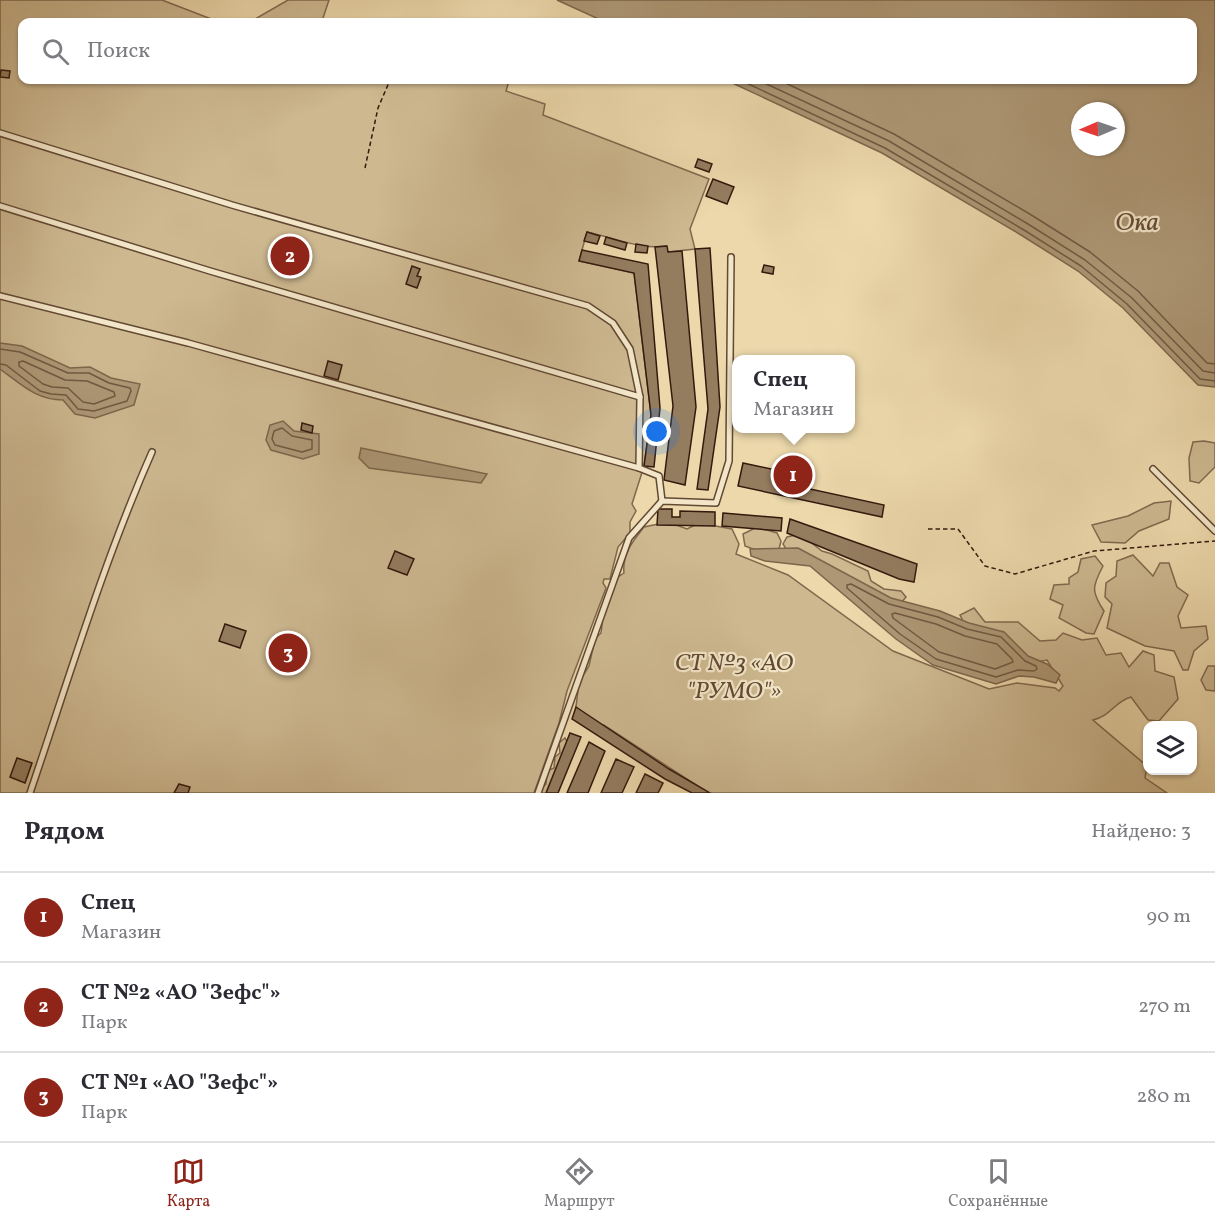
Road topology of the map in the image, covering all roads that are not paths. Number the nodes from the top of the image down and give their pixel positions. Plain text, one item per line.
1 (0, 133) edge
2 (0, 206) edge
3 (731, 257) dead end
4 (0, 296) edge
5 (640, 397) junction
6 (152, 452) dead end
7 (639, 468) junction
8 (1153, 469) dead end
9 (662, 501) junction
10 (1215, 531) edge
11 (30, 793) edge
12 (538, 793) edge

1 - 5 lane
2 - 5 lane
3 - 9 lane
4 - 7 lane
5 - 7 lane
6 - 11 lane
7 - 9 lane
8 - 10 lane
9 - 12 lane

